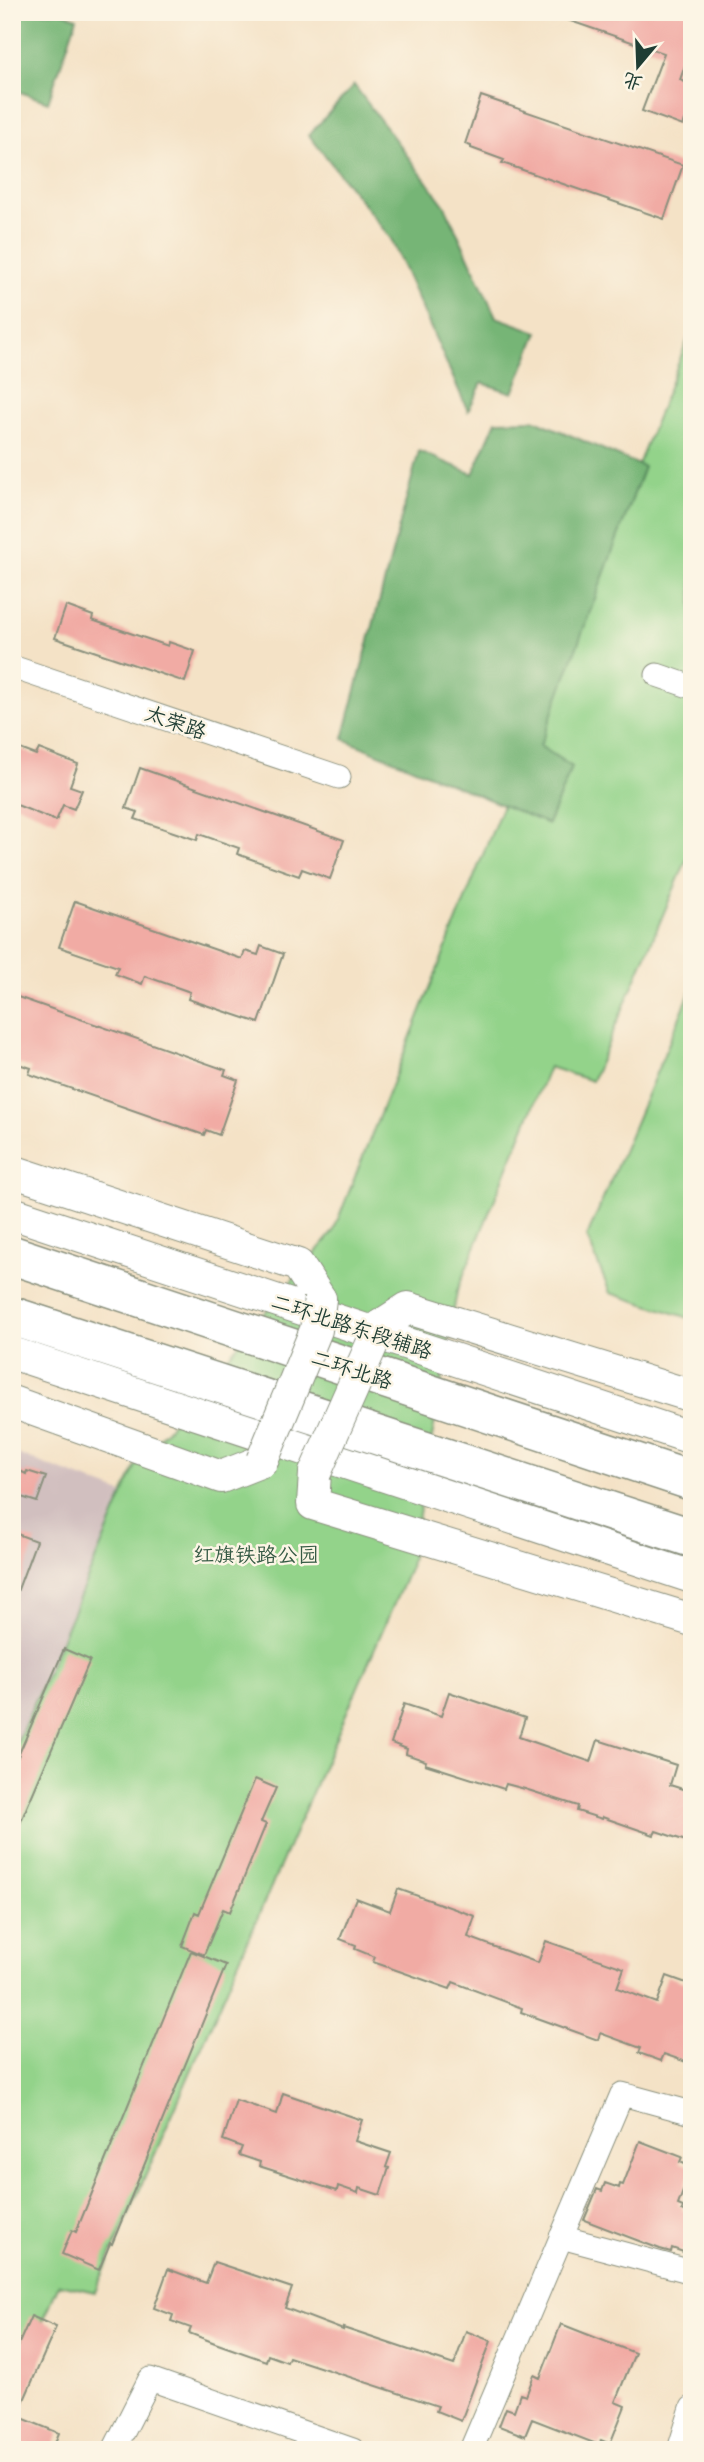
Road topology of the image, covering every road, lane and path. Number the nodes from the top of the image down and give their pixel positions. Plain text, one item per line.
1 (12, 667) edge
2 (657, 675) dead end
3 (692, 687) edge
4 (339, 777) dead end
5 (12, 1171) edge
6 (12, 1213) edge
7 (12, 1255) edge
8 (12, 1316) edge
9 (12, 1353) edge
10 (692, 1396) edge
11 (12, 1402) edge
12 (692, 1438) edge
13 (692, 1481) edge
14 (692, 1538) edge
15 (692, 1577) edge
16 (692, 1620) edge
17 (692, 2113) edge
18 (561, 2237) junction
19 (692, 2272) edge
20 (692, 2408) edge
21 (114, 2450) edge
22 (353, 2450) edge
23 (471, 2450) edge
24 (679, 2450) edge

1 - 4 street, 太荣路
2 - 3 street
5 - 11 street, bridge
6 - 12 street, 二环北路东段辅路
7 - 13 highway, 二环北路
8 - 14 highway
9 - 15 street
10 - 16 street, bridge
17 - 18 street
18 - 19 street
18 - 23 street
20 - 24 street
21 - 22 street

